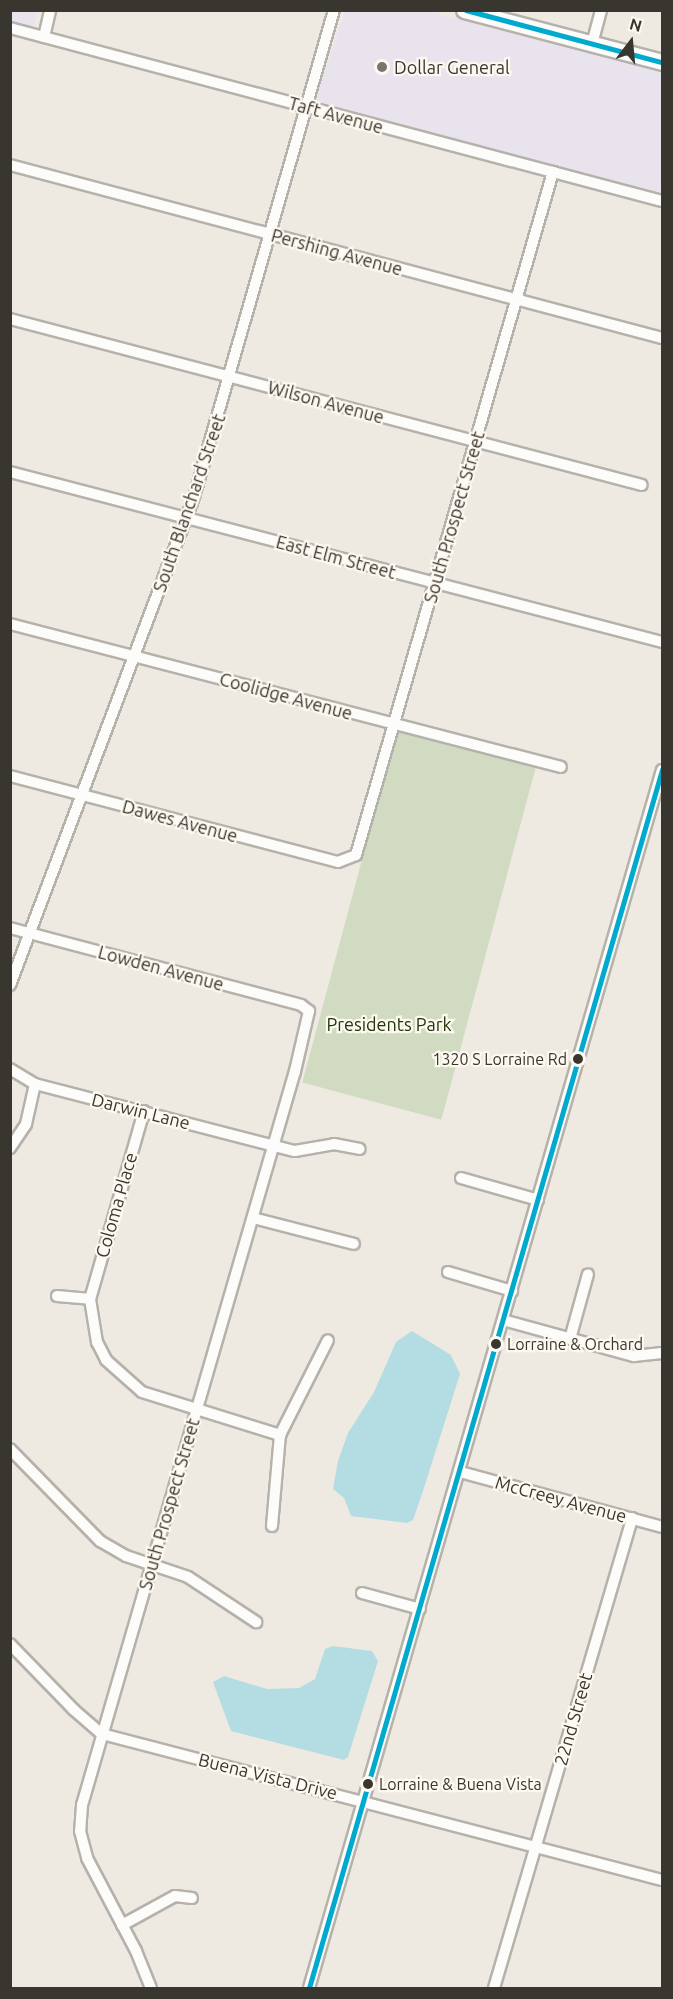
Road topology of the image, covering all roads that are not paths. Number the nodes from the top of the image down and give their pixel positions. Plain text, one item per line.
1 (50, 10) edge
2 (334, 10) edge
3 (464, 10) edge
4 (601, 10) edge
5 (10, 28) edge
6 (44, 37) junction
7 (592, 44) junction
8 (663, 62) edge
9 (308, 108) junction
10 (10, 165) edge
11 (553, 172) junction
12 (663, 201) edge
13 (271, 234) junction
14 (516, 299) junction
15 (10, 319) edge
16 (663, 338) edge
17 (230, 377) junction
18 (476, 441) junction
19 (10, 472) edge
20 (642, 485) dead end
21 (187, 518) junction
22 (435, 583) junction
23 (10, 624) edge
24 (663, 642) edge
25 (135, 656) junction
26 (394, 725) junction
27 (561, 767) dead end
28 (663, 770) edge
29 (10, 776) edge
30 (82, 795) junction
31 (350, 860) joint
32 (10, 928) edge
33 (30, 933) junction
34 (10, 985) edge
35 (309, 1011) joint
36 (10, 1069) edge
37 (35, 1084) junction
38 (144, 1111) junction
39 (274, 1146) junction
40 (10, 1148) edge
41 (360, 1149) dead end
42 (461, 1178) dead end
43 (538, 1200) junction
44 (253, 1218) junction
45 (354, 1244) dead end
46 (448, 1272) dead end
47 (588, 1274) dead end
48 (512, 1290) junction
49 (57, 1296) dead end
50 (90, 1299) junction
51 (503, 1320) junction
52 (570, 1339) junction
53 (328, 1340) dead end
54 (663, 1353) edge
55 (196, 1411) junction
56 (280, 1435) junction
57 (10, 1449) edge
58 (460, 1472) junction
59 (632, 1518) junction
60 (272, 1526) dead end
61 (663, 1527) edge
62 (152, 1565) junction
63 (362, 1593) dead end
64 (420, 1609) junction
65 (256, 1622) dead end
66 (10, 1644) edge
67 (102, 1734) junction
68 (364, 1800) junction
69 (536, 1846) junction
70 (663, 1880) edge
71 (192, 1898) dead end
72 (122, 1925) junction
73 (151, 1989) edge
74 (309, 1989) edge
75 (494, 1989) edge

1 - 6 street
2 - 9 street, South Blanchard Street
3 - 7 main road
4 - 7 street
5 - 6 street, Taft Avenue
6 - 9 street, Taft Avenue
7 - 8 main road
9 - 11 street, Taft Avenue
9 - 13 street, South Blanchard Street
10 - 13 street, Pershing Avenue
11 - 12 street, Taft Avenue
11 - 14 street, South Prospect Street
13 - 14 street, Pershing Avenue
13 - 17 street, South Blanchard Street
14 - 16 street, Pershing Avenue
14 - 18 street, South Prospect Street
15 - 17 street, Wilson Avenue
17 - 18 street, Wilson Avenue
17 - 21 street, South Blanchard Street
18 - 20 street, Wilson Avenue
18 - 22 street, South Prospect Street
19 - 21 street, East Elm Street
21 - 22 street, East Elm Street
21 - 25 street, South Blanchard Street
22 - 24 street, East Elm Street
22 - 26 street, South Prospect Street
23 - 25 street, Coolidge Avenue
25 - 26 street, Coolidge Avenue
25 - 30 street, South Blanchard Street
26 - 27 street, Coolidge Avenue
26 - 31 street, South Prospect Street
28 - 43 street
29 - 30 street, Dawes Avenue
30 - 31 street, Dawes Avenue
30 - 33 street, South Blanchard Street
32 - 33 street, Lowden Avenue
33 - 34 street, South Blanchard Street
33 - 35 street, Lowden Avenue
35 - 39 street, South Prospect Street
36 - 37 street, Darwin Lane
37 - 38 street, Darwin Lane
37 - 40 street
38 - 39 street, Darwin Lane
38 - 50 street, Coloma Place
39 - 41 street, Darwin Lane
39 - 44 street, South Prospect Street
42 - 43 street
43 - 48 street
44 - 45 street
44 - 55 street, South Prospect Street
46 - 48 street
47 - 52 street
48 - 51 street
49 - 50 street
50 - 55 street, Coloma Place
51 - 52 street
51 - 58 street
52 - 54 street
53 - 56 street
55 - 56 street, Coloma Place
55 - 62 street, South Prospect Street
56 - 60 street
57 - 62 street
58 - 59 street, McCreey Avenue
58 - 64 street
59 - 61 street, McCreey Avenue
59 - 69 street, 22nd Street
62 - 65 street
62 - 67 street, South Prospect Street
63 - 64 street
64 - 68 street
66 - 67 street, Buena Vista Drive
67 - 68 street, Buena Vista Drive
67 - 72 street, South Prospect Street
68 - 69 street, Buena Vista Drive
68 - 74 street
69 - 70 street, Buena Vista Drive
69 - 75 street, 22nd Street
71 - 72 street
72 - 73 street, South Prospect Street

